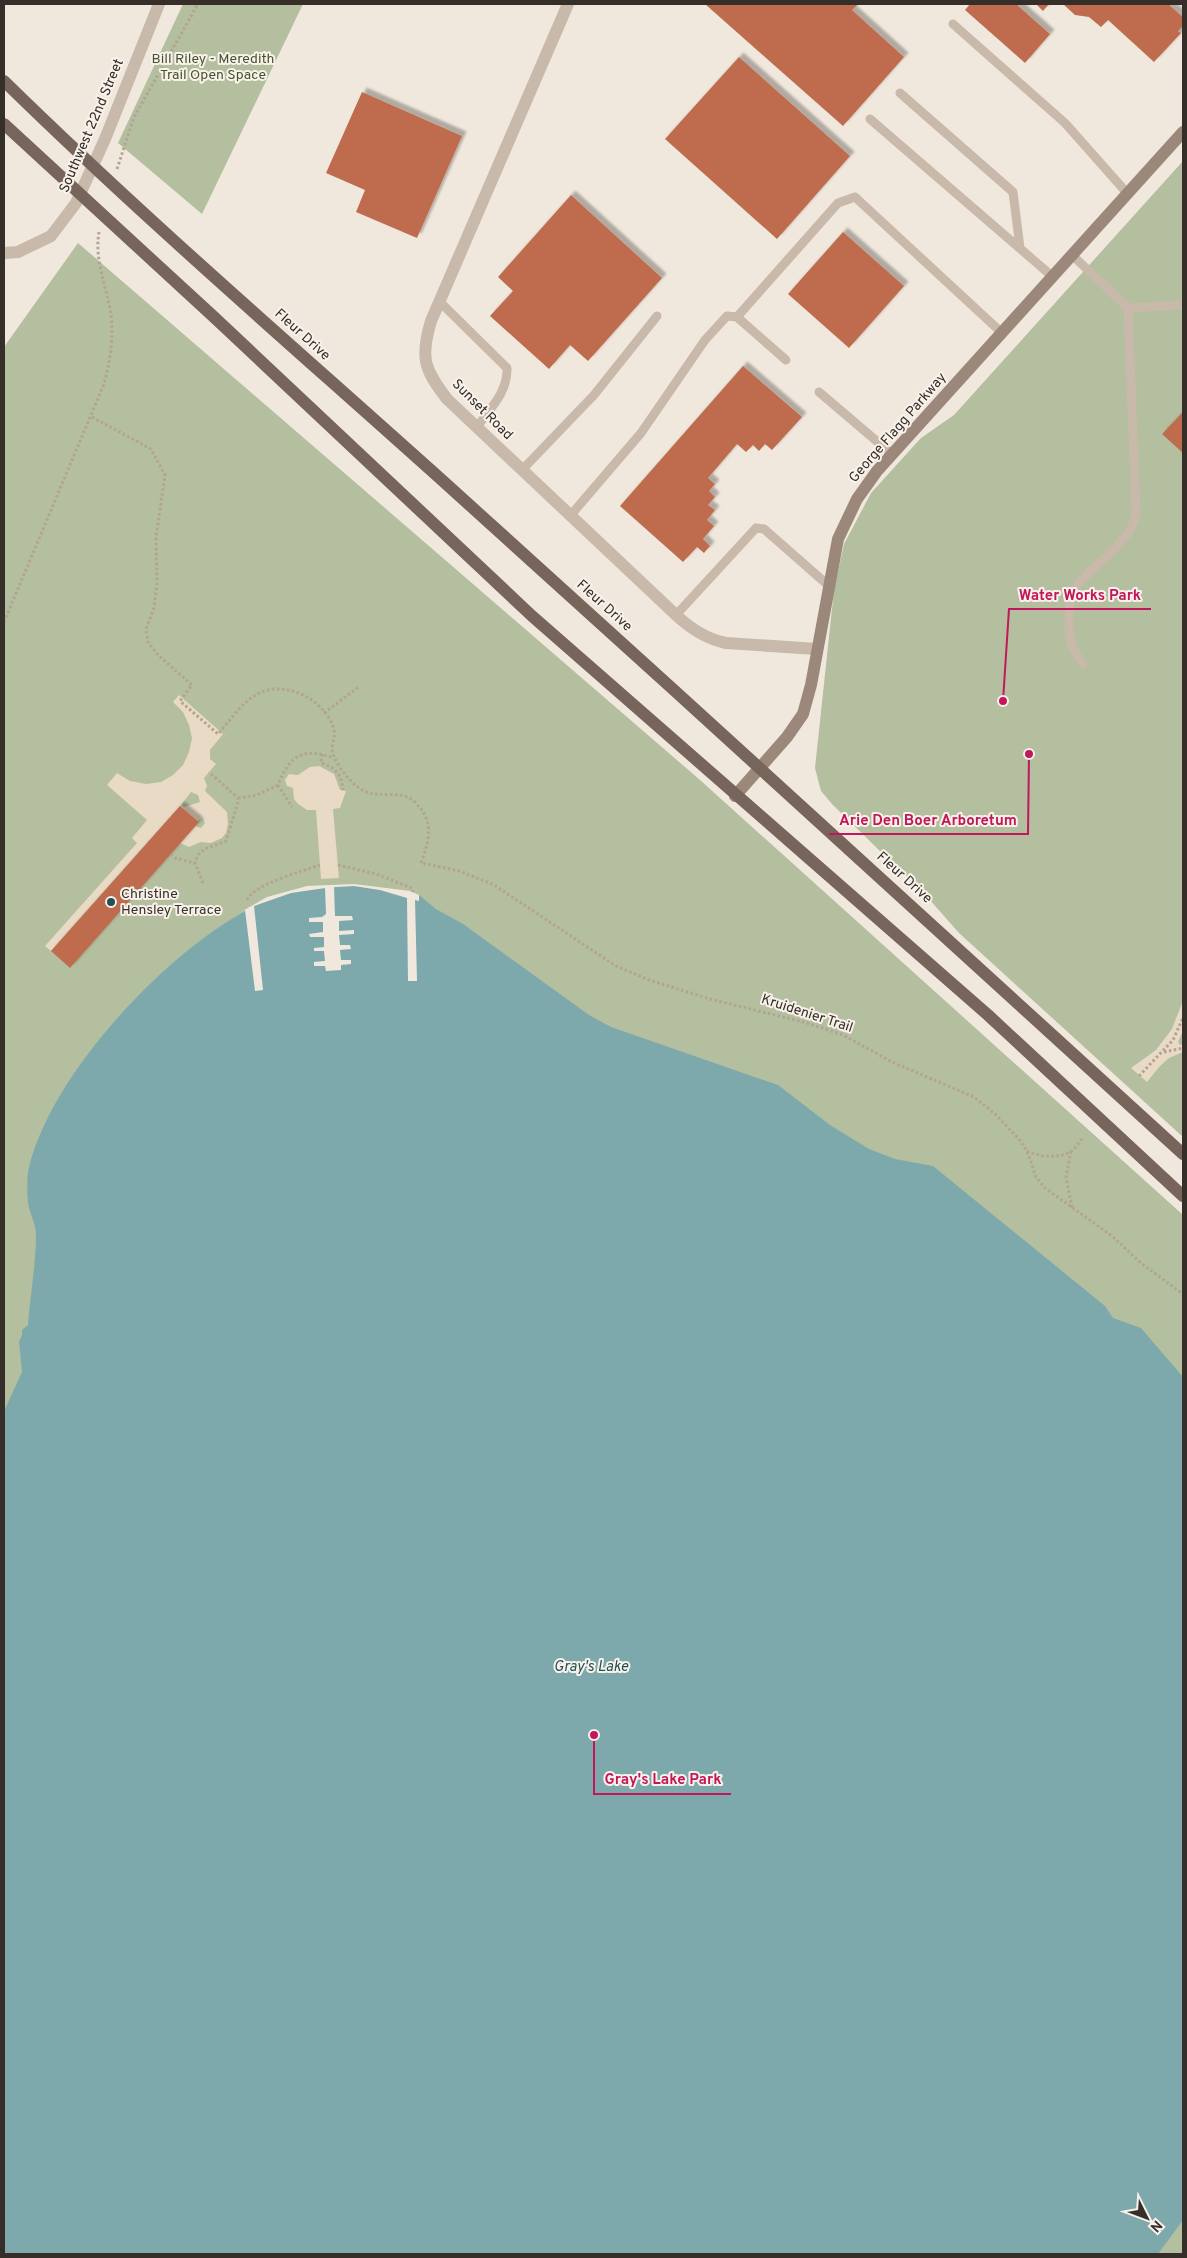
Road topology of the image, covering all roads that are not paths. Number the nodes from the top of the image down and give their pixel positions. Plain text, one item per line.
1 (159, 4) edge
2 (568, 4) edge
3 (953, 24) dead end
4 (4, 81) edge
5 (900, 93) dead end
6 (870, 119) dead end
7 (4, 124) edge
8 (1183, 132) edge
9 (1127, 194) junction
10 (1020, 248) junction
11 (4, 254) edge
12 (1072, 255) junction
13 (1053, 277) junction
14 (440, 302) junction
15 (1183, 305) edge
16 (1128, 308) junction
17 (657, 316) dead end
18 (737, 316) junction
19 (1002, 333) junction
20 (786, 360) dead end
21 (820, 392) dead end
22 (476, 427) junction
23 (893, 455) junction
24 (522, 470) junction
25 (570, 516) junction
26 (828, 586) junction
27 (676, 615) junction
28 (817, 649) junction
29 (1083, 664) dead end
30 (760, 768) junction
31 (736, 796) junction
32 (1183, 1154) edge
33 (1183, 1196) edge

1 - 11 street, Southwest 22nd Street
2 - 14 street, Sunset Road
3 - 9 lane
4 - 30 main road, Fleur Drive
5 - 10 lane
6 - 10 lane
7 - 31 main road
8 - 9 street, George Flagg Parkway
9 - 12 street, George Flagg Parkway
10 - 13 lane
12 - 13 street, George Flagg Parkway
12 - 16 lane
13 - 19 street, George Flagg Parkway
14 - 22 street, Sunset Road
14 - 22 lane
15 - 16 lane
16 - 29 lane
17 - 24 lane
18 - 19 lane
18 - 20 lane
18 - 25 lane
19 - 23 street, George Flagg Parkway
21 - 23 lane
22 - 24 street, Sunset Road
23 - 26 street, George Flagg Parkway
24 - 25 street, Sunset Road
25 - 27 street, Sunset Road
26 - 27 lane
26 - 28 street, George Flagg Parkway
27 - 28 street, Sunset Road
28 - 30 street, George Flagg Parkway
30 - 31 street, George Flagg Parkway
30 - 32 main road, Fleur Drive
31 - 33 main road

